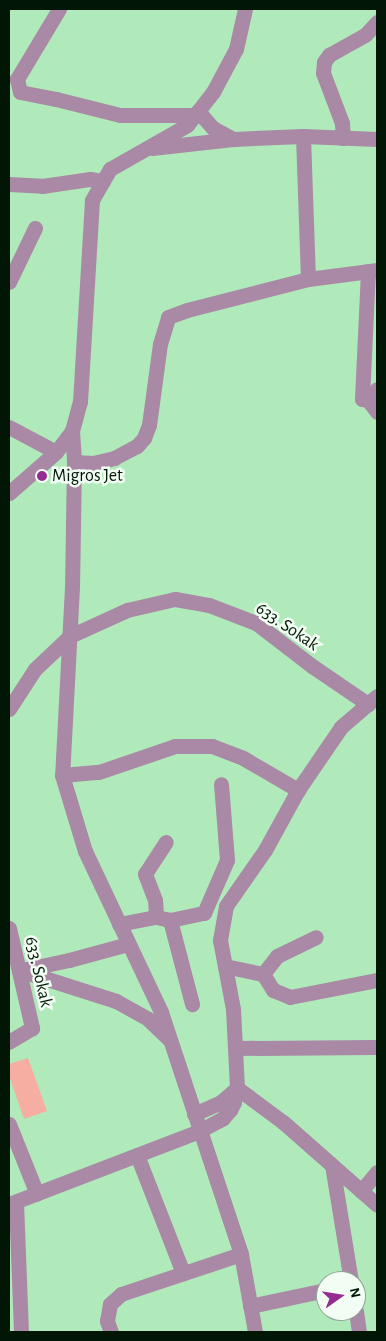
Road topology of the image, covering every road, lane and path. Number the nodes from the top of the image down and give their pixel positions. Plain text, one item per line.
1 (59, 9) edge
2 (245, 9) edge
3 (377, 22) edge
4 (196, 113) junction
5 (303, 136) junction
6 (343, 138) junction
7 (233, 139) junction
8 (377, 139) edge
9 (145, 149) junction
10 (103, 181) junction
11 (9, 184) edge
12 (35, 228) dead end
13 (373, 270) edge
14 (308, 279) junction
15 (9, 282) edge
16 (373, 394) edge
17 (377, 412) edge
18 (9, 427) edge
19 (72, 431) junction
20 (56, 452) junction
21 (74, 462) junction
22 (9, 493) edge
23 (70, 636) junction
24 (372, 700) edge
25 (9, 709) edge
26 (62, 776) junction
27 (221, 784) dead end
28 (298, 790) junction
29 (166, 842) dead end
30 (163, 919) junction
31 (119, 924) junction
32 (9, 928) edge
33 (316, 936) dead end
34 (128, 944) junction
35 (225, 966) junction
36 (14, 968) edge
37 (263, 974) junction
38 (377, 980) edge
39 (192, 1004) dead end
40 (170, 1040) junction
41 (9, 1042) edge
42 (377, 1047) edge
43 (236, 1048) junction
44 (237, 1088) junction
45 (194, 1114) junction
46 (9, 1124) edge
47 (199, 1131) junction
48 (137, 1155) junction
49 (332, 1165) junction
50 (377, 1172) edge
51 (361, 1191) junction
52 (38, 1194) junction
53 (13, 1203) edge
54 (377, 1205) edge
55 (241, 1254) junction
56 (349, 1271) edge
57 (183, 1273) junction
58 (316, 1292) edge
59 (250, 1306) junction
60 (21, 1332) edge
61 (111, 1332) edge
62 (255, 1332) edge

1 - 4 street
2 - 4 street
3 - 6 street
4 - 7 street
4 - 9 street
5 - 6 street
5 - 7 street
5 - 14 street
6 - 8 street
7 - 9 street
9 - 10 street
10 - 11 street
10 - 19 street
12 - 15 street
13 - 14 street
13 - 16 street
14 - 21 street
16 - 17 street
18 - 20 street
19 - 20 street
19 - 21 street
20 - 22 street
21 - 23 street
23 - 24 street, 633. Sokak
23 - 25 street, 633. Sokak
23 - 26 street
24 - 28 street
26 - 28 street
26 - 31 street
27 - 30 street
28 - 35 street
29 - 30 street
30 - 31 street
30 - 39 street
31 - 34 street
32 - 36 street, 633. Sokak
33 - 37 street
34 - 36 street
34 - 40 street
35 - 37 street
35 - 43 street
36 - 40 street
36 - 41 street, 633. Sokak
37 - 38 street
40 - 45 street
42 - 43 street
43 - 44 street
44 - 45 street
44 - 47 street
44 - 49 street
45 - 47 street
46 - 52 street
47 - 48 street
47 - 55 street
48 - 52 street
48 - 57 street
49 - 51 street
49 - 56 street
50 - 51 street
51 - 54 street
52 - 53 street
53 - 60 street
55 - 57 street
55 - 59 street
57 - 61 street
58 - 59 street
59 - 62 street

